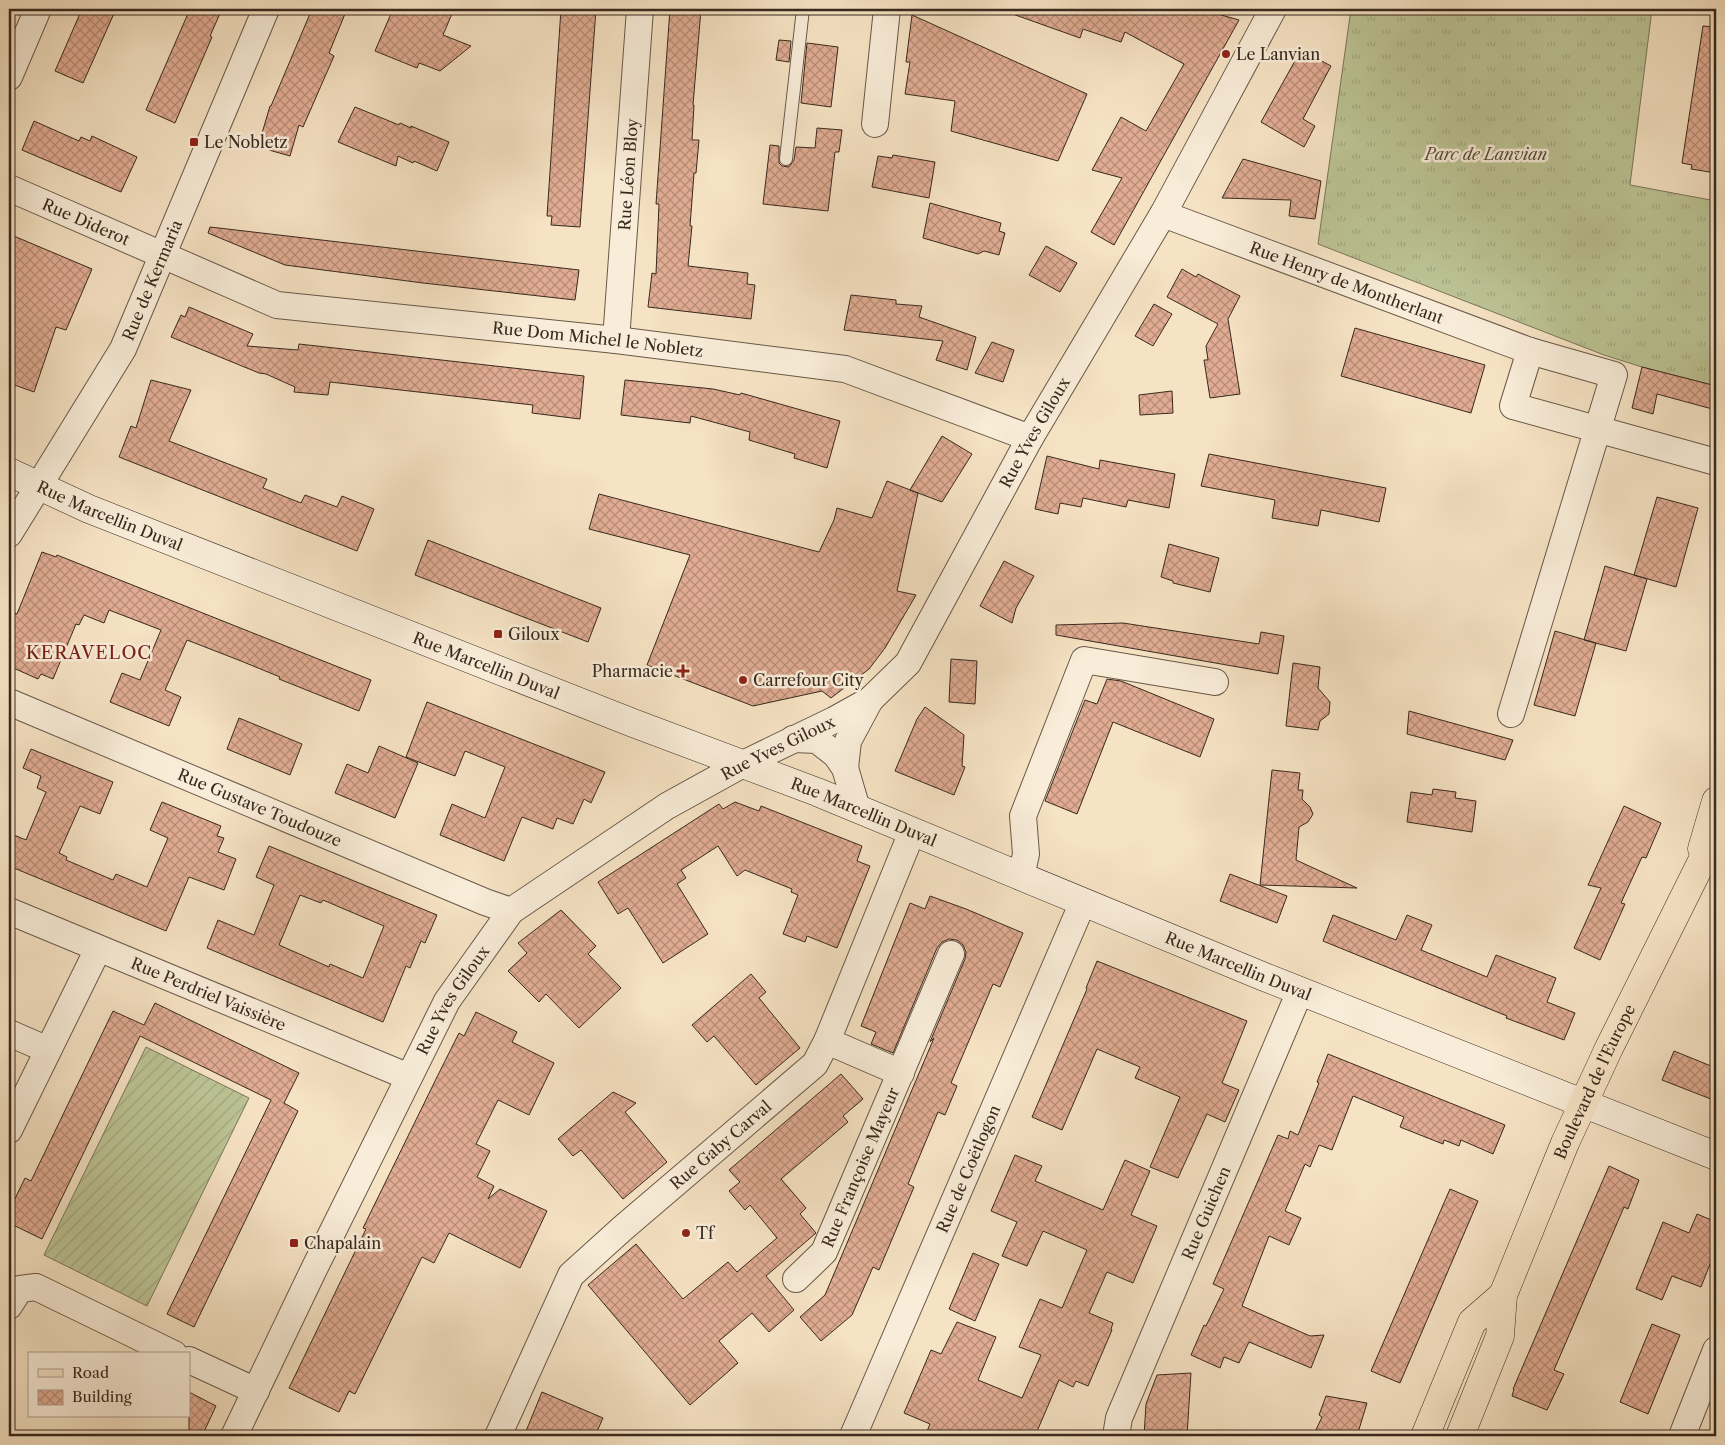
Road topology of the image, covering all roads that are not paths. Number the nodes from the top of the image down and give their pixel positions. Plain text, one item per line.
1 (38, 9) edge
2 (266, 9) edge
3 (640, 9) edge
4 (803, 9) edge
5 (887, 9) edge
6 (1264, 11) edge
7 (9, 77) edge
8 (875, 124) dead end
9 (786, 159) dead end
10 (9, 188) edge
11 (1163, 214) junction
12 (164, 256) junction
13 (616, 340) junction
14 (1530, 351) junction
15 (1598, 429) junction
16 (1030, 438) junction
17 (1716, 462) edge
18 (9, 472) edge
19 (39, 485) junction
20 (9, 534) edge
21 (1216, 682) dead end
22 (870, 700) junction
23 (9, 702) edge
24 (1511, 714) dead end
25 (794, 740) junction
26 (743, 764) junction
27 (845, 768) junction
28 (1716, 801) edge
29 (857, 809) junction
30 (912, 832) junction
31 (1716, 833) edge
32 (1695, 872) junction
33 (1021, 877) junction
34 (1083, 902) junction
35 (9, 911) edge
36 (511, 911) junction
37 (98, 949) junction
38 (951, 954) dead end
39 (1300, 991) junction
40 (9, 1033) edge
41 (827, 1041) junction
42 (48, 1050) junction
43 (901, 1073) junction
44 (410, 1077) junction
45 (1582, 1104) junction
46 (9, 1130) edge
47 (1716, 1156) edge
48 (796, 1279) dead end
49 (1503, 1295) junction
50 (9, 1306) edge
51 (1716, 1350) edge
52 (170, 1352) edge
53 (190, 1360) edge
54 (256, 1391) junction
55 (234, 1436) edge
56 (498, 1436) edge
57 (853, 1436) edge
58 (1116, 1436) edge
59 (1425, 1436) edge
60 (1460, 1436) edge
61 (1682, 1436) edge

1 - 7 street
2 - 12 street, Rue de Kermaria
3 - 13 street, Rue Léon Bloy
4 - 9 lane
5 - 8 street
6 - 11 street, Rue Yves Giloux
10 - 12 street, Rue Diderot
11 - 14 street, Rue Henry de Montherlant
11 - 16 street, Rue Yves Giloux
12 - 13 street, Rue Dom Michel le Nobletz
12 - 19 street, Rue de Kermaria
13 - 16 street, Rue Dom Michel le Nobletz
14 - 15 street, Rue Henry de Montherlant
14 - 15 street
15 - 17 street
15 - 24 street, Rue Henry de Montherlant
16 - 22 street, Rue Yves Giloux
18 - 19 main road, Rue Marcellin Duval
19 - 20 street, Rue de Kermaria
19 - 26 main road, Rue Marcellin Duval
21 - 33 street
22 - 25 street, Rue Yves Giloux
22 - 27 street
23 - 36 street, Rue Gustave Toudouze
25 - 26 street, Rue Yves Giloux
25 - 27 street
26 - 29 main road, Rue Marcellin Duval
26 - 36 street, Rue Yves Giloux
27 - 29 street
28 - 32 main road, Boulevard de l'Europe
29 - 30 main road, Rue Marcellin Duval
30 - 33 main road, Rue Marcellin Duval
30 - 41 street, Rue Gaby Carval
31 - 32 main road, Boulevard de l'Europe
32 - 45 main road, Boulevard de l'Europe
33 - 34 main road, Rue Marcellin Duval
34 - 39 main road, Rue Marcellin Duval
34 - 57 street, Rue de Coëtlogon
35 - 37 street, Rue Perdriel Vaissière
36 - 44 street, Rue Yves Giloux
37 - 42 street
37 - 44 street, Rue Perdriel Vaissière
38 - 43 street, Rue Françoise Mayeur
39 - 45 main road, Rue Marcellin Duval
39 - 58 street, Rue Guichen
40 - 42 street
41 - 43 street, Rue Françoise Mayeur
41 - 56 street, Rue Gaby Carval
42 - 46 street
43 - 48 street, Rue Françoise Mayeur
44 - 54 street, Rue Yves Giloux
45 - 47 main road, Rue Marcellin Duval
45 - 49 main road, Boulevard de l'Europe
49 - 59 main road, Boulevard de l'Europe
49 - 60 main road, Boulevard de l'Europe
50 - 52 street
51 - 61 street
53 - 54 street
54 - 55 street, Rue Yves Giloux

